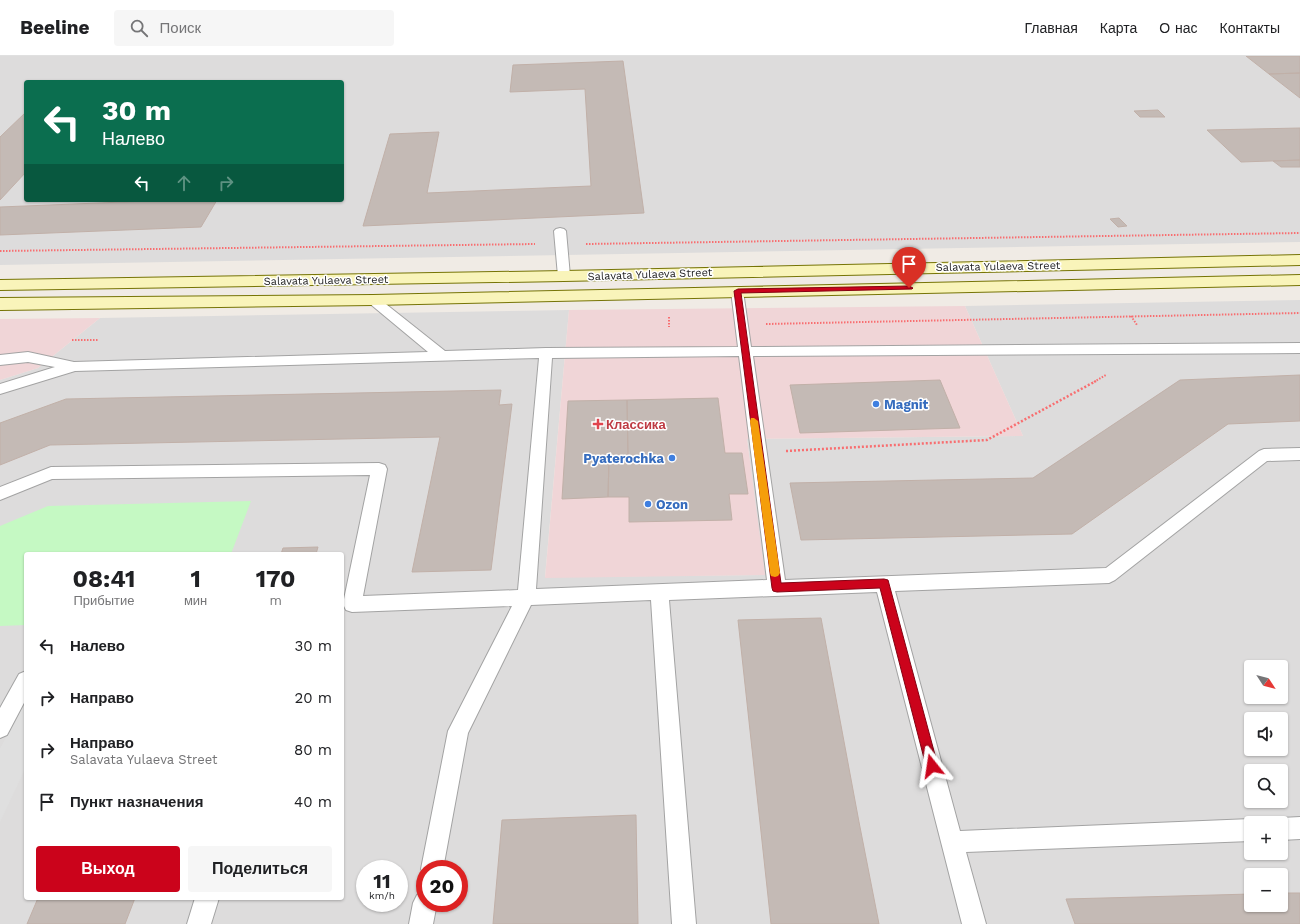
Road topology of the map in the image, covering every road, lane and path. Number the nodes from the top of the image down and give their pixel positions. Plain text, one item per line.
1 (560, 231) dead end
2 (1300, 233) edge
3 (561, 244) junction
4 (0, 251) edge
5 (1300, 260) edge
6 (564, 276) junction
7 (1300, 280) edge
8 (0, 286) edge
9 (738, 291) junction
10 (373, 300) junction
11 (0, 304) edge
12 (1131, 316) dead end
13 (1300, 348) edge
14 (1153, 349) junction
15 (745, 352) junction
16 (546, 353) junction
17 (442, 356) junction
18 (0, 360) edge
19 (75, 366) junction
20 (1112, 372) dead end
21 (0, 389) edge
22 (758, 452) junction
23 (1300, 454) edge
24 (0, 494) edge
25 (884, 583) junction
26 (777, 588) junction
27 (659, 592) junction
28 (526, 597) junction
29 (24, 684) edge
30 (0, 728) edge
31 (1300, 828) edge
32 (1288, 829) edge
33 (1244, 830) edge
34 (952, 842) junction
35 (434, 860) edge
36 (206, 900) edge
37 (423, 912) edge
38 (199, 924) edge
39 (421, 924) edge
40 (684, 924) edge
41 (974, 924) edge

1 - 3 lane
2 - 3 path
3 - 4 path
3 - 6 lane
5 - 6 main road, Salavata Yulaeva Street
6 - 8 main road, Salavata Yulaeva Street
7 - 9 main road, Salavata Yulaeva Street
9 - 10 main road, Salavata Yulaeva Street
9 - 15 lane
10 - 11 main road, Salavata Yulaeva Street
10 - 17 lane
12 - 14 path
13 - 14 lane
14 - 15 lane
15 - 16 lane
15 - 22 lane
16 - 17 lane
16 - 28 lane
17 - 19 lane
18 - 19 lane
19 - 21 lane
20 - 22 path
22 - 26 lane
23 - 25 lane
24 - 28 lane
25 - 26 lane
25 - 34 lane
26 - 27 lane
27 - 28 lane
27 - 40 lane
28 - 35 lane
29 - 30 lane
31 - 32 lane
33 - 34 lane
34 - 41 lane
36 - 38 lane
37 - 39 lane

